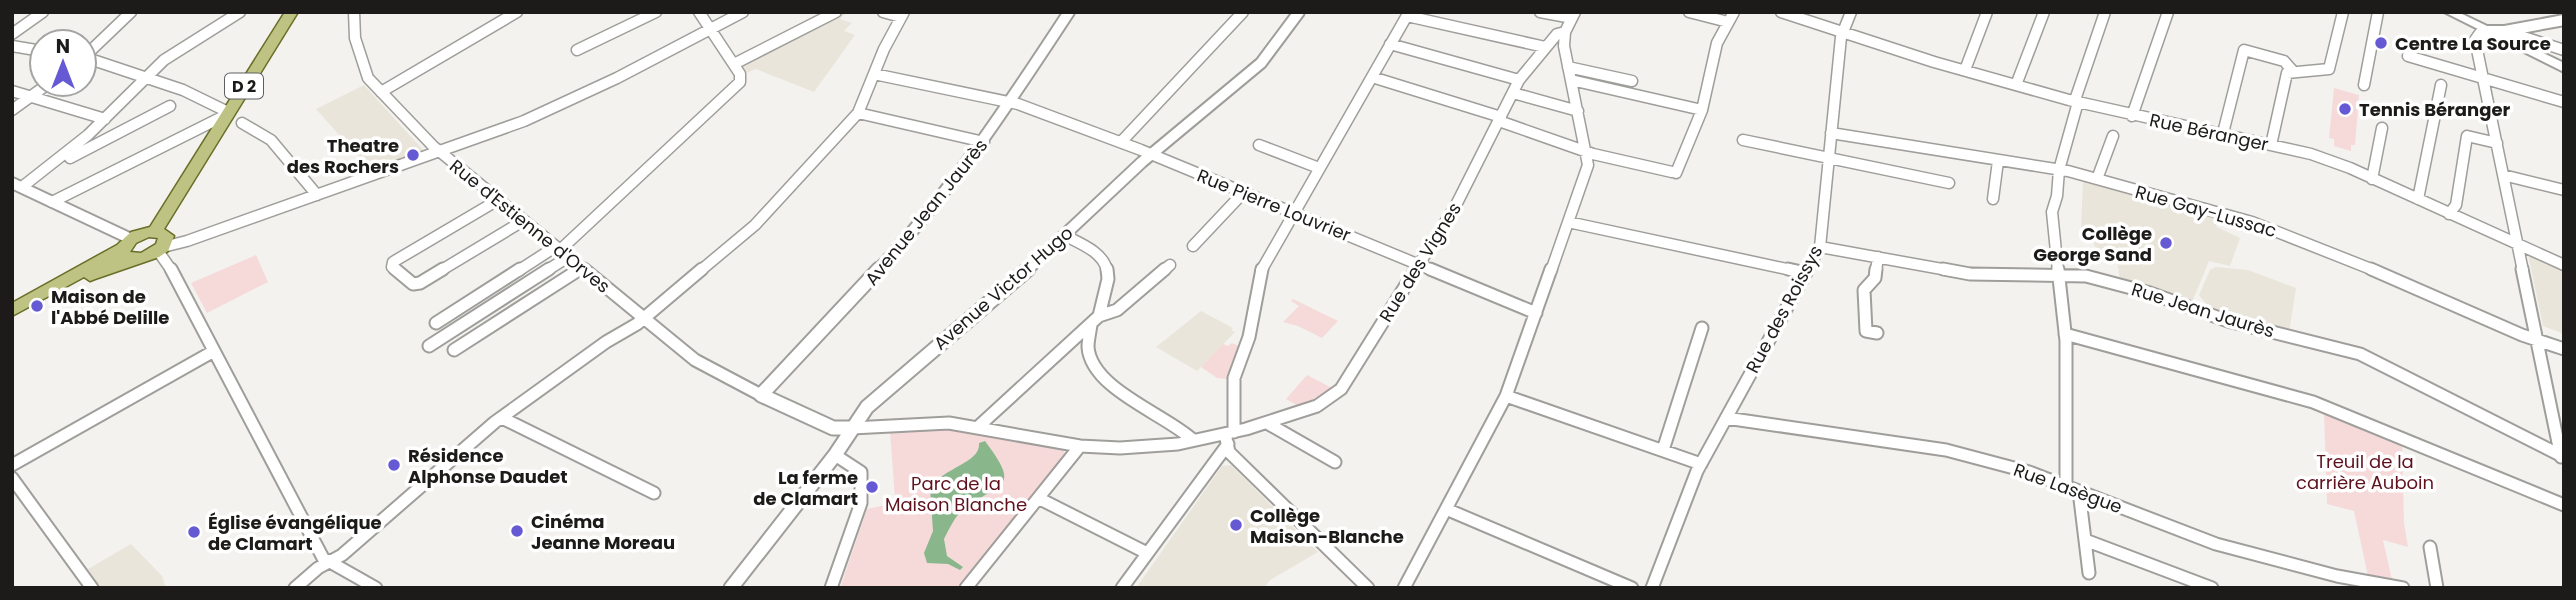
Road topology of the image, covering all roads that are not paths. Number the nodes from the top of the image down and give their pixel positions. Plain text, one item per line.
1 (43, 12) edge
2 (131, 12) edge
3 (240, 12) edge
4 (292, 12) edge
5 (354, 12) edge
6 (517, 12) edge
7 (656, 12) edge
8 (699, 12) edge
9 (743, 12) edge
10 (836, 12) edge
11 (883, 12) edge
12 (1069, 12) edge
13 (1243, 12) edge
14 (1540, 12) edge
15 (1689, 12) edge
16 (1734, 12) edge
17 (1781, 12) edge
18 (1852, 12) edge
19 (1987, 12) edge
20 (2044, 12) edge
21 (2105, 12) edge
22 (2168, 12) edge
23 (2343, 12) edge
24 (2378, 12) edge
25 (2449, 12) edge
26 (2558, 12) edge
27 (1297, 13) edge
28 (902, 14) edge
29 (1408, 14) edge
30 (1574, 15) edge
31 (2564, 18) edge
32 (1728, 22) junction
33 (711, 29) junction
34 (2487, 31) junction
35 (1565, 32) junction
36 (1841, 33) junction
37 (12, 34) edge
38 (2503, 34) junction
39 (2475, 40) junction
40 (98, 44) edge
41 (1390, 44) junction
42 (1545, 47) junction
43 (577, 50) dead end
44 (2564, 50) edge
45 (2408, 56) dead end
46 (98, 62) edge
47 (734, 64) junction
48 (1568, 67) junction
49 (2564, 68) edge
50 (1965, 70) junction
51 (2291, 70) junction
52 (874, 74) junction
53 (1372, 77) junction
54 (146, 78) junction
55 (2483, 78) junction
56 (1519, 80) junction
57 (1571, 80) junction
58 (1632, 81) dead end
59 (2016, 85) junction
60 (2364, 85) dead end
61 (2441, 85) dead end
62 (380, 92) junction
63 (1513, 93) junction
64 (29, 98) edge
65 (38, 98) edge
66 (1010, 102) junction
67 (2078, 102) junction
68 (2564, 102) edge
69 (170, 106) dead end
70 (12, 110) edge
71 (1702, 110) junction
72 (1578, 111) junction
73 (858, 113) junction
74 (227, 114) junction
75 (2132, 116) junction
76 (105, 119) junction
77 (1500, 119) junction
78 (242, 123) dead end
79 (2382, 128) dead end
80 (1831, 132) junction
81 (2223, 133) junction
82 (2113, 136) dead end
83 (1743, 140) dead end
84 (984, 142) junction
85 (1121, 142) junction
86 (2497, 143) junction
87 (1259, 145) dead end
88 (2271, 145) junction
89 (1586, 151) junction
90 (439, 152) junction
91 (1152, 154) junction
92 (69, 159) dead end
93 (1829, 160) junction
94 (1998, 161) junction
95 (1319, 168) junction
96 (2059, 170) junction
97 (2503, 175) junction
98 (2372, 178) junction
99 (2097, 179) junction
100 (1949, 183) dead end
101 (17, 185) edge
102 (2564, 190) edge
103 (1243, 193) junction
104 (317, 195) junction
105 (1993, 199) dead end
106 (2418, 199) junction
107 (498, 200) junction
108 (52, 202) junction
109 (1293, 213) junction
110 (2449, 214) junction
111 (523, 220) junction
112 (1568, 222) junction
113 (155, 231) junction
114 (1064, 235) junction
115 (127, 244) junction
116 (2516, 244) junction
117 (1193, 246) dead end
118 (1820, 247) junction
119 (160, 249) junction
120 (561, 252) junction
121 (1878, 257) junction
122 (136, 259) junction
123 (1170, 265) dead end
124 (1419, 265) junction
125 (2564, 265) edge
126 (582, 268) junction
127 (1806, 273) junction
128 (2058, 276) junction
129 (48, 290) junction
130 (12, 310) edge
131 (1536, 313) junction
132 (643, 319) junction
133 (1095, 321) junction
134 (436, 323) dead end
135 (1702, 328) dead end
136 (1877, 333) dead end
137 (2065, 334) junction
138 (2535, 340) junction
139 (429, 346) dead end
140 (2564, 349) edge
141 (454, 350) dead end
142 (214, 352) junction
143 (761, 395) junction
144 (1506, 396) junction
145 (502, 418) junction
146 (1726, 418) junction
147 (1267, 423) junction
148 (979, 426) junction
149 (852, 428) junction
150 (1229, 436) junction
151 (1193, 440) junction
152 (1080, 446) junction
153 (1663, 450) junction
154 (835, 454) junction
155 (2562, 459) edge
156 (1335, 462) dead end
157 (1701, 464) junction
158 (12, 465) edge
159 (14, 484) edge
160 (2066, 486) junction
161 (2079, 491) junction
162 (654, 493) dead end
163 (1040, 499) junction
164 (2564, 505) edge
165 (1446, 509) junction
166 (2085, 540) junction
167 (2430, 547) dead end
168 (1147, 553) junction
169 (329, 562) junction
170 (2089, 573) dead end
171 (92, 588) edge
172 (295, 588) edge
173 (376, 588) edge
174 (731, 588) edge
175 (831, 588) edge
176 (966, 588) edge
177 (1122, 588) edge
178 (1368, 588) edge
179 (1404, 588) edge
180 (1632, 588) edge
181 (1652, 588) edge
182 (2212, 588) edge
183 (2403, 588) edge
184 (2437, 588) edge

1 - 37 street
2 - 40 street
3 - 54 street
4 - 74 main road, D 2
5 - 62 street, Rue d'Estienne d'Orves
6 - 62 street
7 - 43 street
8 - 33 street
9 - 33 street
10 - 47 street
11 - 28 street
12 - 66 street, Avenue Jean Jaurès
13 - 85 street
14 - 30 street
15 - 32 street
16 - 32 street
17 - 36 street, Rue Béranger
18 - 36 street, Rue des Roissys
19 - 50 street
20 - 59 street
21 - 67 street
22 - 75 street
23 - 51 street
24 - 60 street
25 - 34 main road
26 - 31 street
27 - 91 street, Avenue Victor Hugo
28 - 52 street
29 - 41 street
29 - 42 street
30 - 35 street
31 - 38 street
32 - 71 street
33 - 47 street
33 - 90 street
34 - 38 main road
34 - 39 street
35 - 42 street, Rue des Vignes
35 - 48 street
36 - 50 street, Rue Béranger
36 - 80 street, Rue des Roissys
38 - 39 street
38 - 44 street
38 - 49 main road
39 - 55 street
41 - 53 street
41 - 56 street
42 - 56 street, Rue des Vignes
45 - 55 street
46 - 54 street
47 - 120 street
48 - 57 street
48 - 58 street
50 - 59 street, Rue Béranger
51 - 81 street
51 - 88 street
52 - 66 street, Rue Pierre Louvrier
52 - 73 street
53 - 77 street
53 - 95 street
54 - 74 street
54 - 76 street
55 - 68 street
55 - 86 street
56 - 63 street, Rue des Vignes
57 - 71 street
57 - 72 street
59 - 67 street, Rue Béranger
61 - 106 street
62 - 90 street, Rue d'Estienne d'Orves
63 - 72 street
63 - 77 street, Rue des Vignes
64 - 70 street
65 - 76 street
66 - 84 street, Avenue Jean Jaurès
66 - 85 street, Rue Pierre Louvrier
67 - 75 street, Rue Béranger
67 - 96 street
69 - 92 street
71 - 89 street
72 - 89 street
73 - 84 street
73 - 132 street
74 - 108 street
74 - 113 main road, D 2
75 - 81 street, Rue Béranger
76 - 101 street
77 - 89 street
77 - 124 street, Rue des Vignes
78 - 104 street
79 - 98 street
80 - 93 street, Rue des Roissys
80 - 94 street, Rue Gay-Lussac
81 - 88 street, Rue Béranger
82 - 99 street
83 - 93 street
84 - 143 street, Avenue Jean Jaurès
85 - 91 street, Rue Pierre Louvrier
86 - 97 street
86 - 110 street
87 - 95 street
88 - 98 street, Rue Béranger
89 - 112 street
90 - 104 street
90 - 107 street, Rue d'Estienne d'Orves
91 - 103 street, Rue Pierre Louvrier
91 - 114 street, Avenue Victor Hugo
93 - 100 street
93 - 118 street, Rue des Roissys
94 - 96 street, Rue Gay-Lussac
94 - 105 street
95 - 109 street
96 - 99 street, Rue Gay-Lussac
96 - 128 street
97 - 102 street
97 - 116 street
98 - 106 street, Rue Béranger
99 - 138 street, Rue Gay-Lussac
101 - 108 street
103 - 109 street, Rue Pierre Louvrier
103 - 117 street
104 - 119 street
106 - 110 street, Rue Béranger
107 - 111 street, Rue d'Estienne d'Orves
107 - 111 street
108 - 115 street
109 - 124 street, Rue Pierre Louvrier
109 - 150 street
110 - 116 street, Rue Béranger
111 - 120 street, Rue d'Estienne d'Orves
112 - 127 street
112 - 131 street
113 - 115 main road
113 - 119 main road
114 - 133 street
114 - 149 street, Avenue Victor Hugo
115 - 122 main road
115 - 129 main road
116 - 125 street, Rue Béranger
116 - 138 street
118 - 121 street, Rue Jean Jaurès
118 - 127 street, Rue des Roissys
119 - 122 main road
119 - 142 street
120 - 126 street, Rue d'Estienne d'Orves
120 - 134 street
120 - 139 street
121 - 128 street, Rue Jean Jaurès
121 - 136 street
122 - 129 main road
123 - 133 street
124 - 131 street, Rue Pierre Louvrier
124 - 147 street, Rue des Vignes
126 - 132 street, Rue d'Estienne d'Orves
126 - 141 street
127 - 146 street, Rue des Roissys
128 - 137 street
128 - 155 street, Rue Jean Jaurès
129 - 130 main road
131 - 144 street
132 - 143 street, Rue d'Estienne d'Orves
132 - 145 street
133 - 148 street
133 - 151 street
135 - 153 street
137 - 160 street
137 - 164 street
138 - 140 street, Rue Gay-Lussac
138 - 155 street
142 - 158 street
142 - 169 street
143 - 149 street
144 - 153 street
144 - 165 street
145 - 162 street
145 - 169 street
146 - 157 street, Rue des Roissys
146 - 160 street, Rue Lasègue
147 - 150 street, Rue des Vignes
147 - 156 street
148 - 149 street, Rue des Vignes
148 - 152 street, Rue des Vignes
149 - 154 street, Avenue Victor Hugo
150 - 151 street, Rue des Vignes
150 - 168 street
150 - 178 street
151 - 152 street, Rue des Vignes
152 - 163 street
153 - 157 street
154 - 174 street, Avenue Victor Hugo
154 - 175 street
157 - 181 street, Rue des Roissys
159 - 171 street
160 - 161 street, Rue Lasègue
161 - 166 street
161 - 183 street, Rue Lasègue
163 - 168 street
163 - 176 street
165 - 179 street
165 - 180 street
166 - 170 street
166 - 182 street
167 - 184 street
168 - 177 street
169 - 172 street
169 - 173 street

